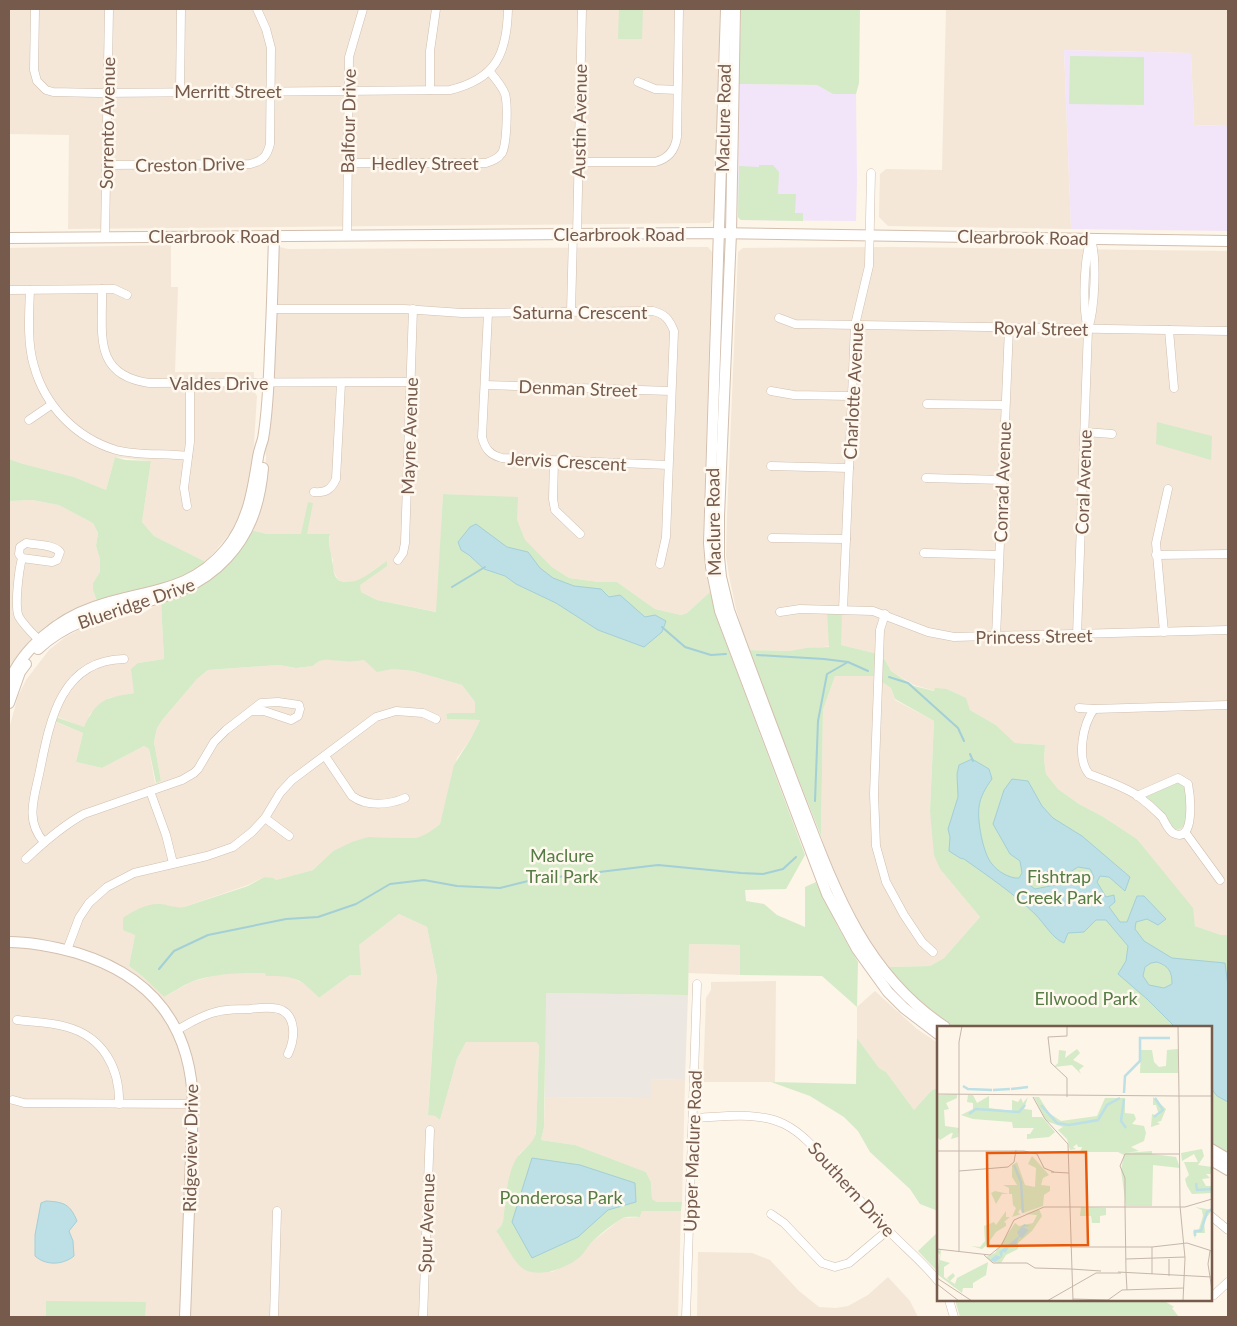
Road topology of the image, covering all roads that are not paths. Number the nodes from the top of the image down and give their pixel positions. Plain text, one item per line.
1 (35, 9) edge
2 (109, 9) edge
3 (181, 9) edge
4 (257, 9) edge
5 (363, 9) edge
6 (436, 9) edge
7 (508, 9) edge
8 (582, 9) edge
9 (679, 9) edge
10 (726, 9) edge
11 (735, 9) edge
12 (490, 72) junction
13 (638, 82) dead end
14 (349, 90) junction
15 (430, 90) junction
16 (677, 90) junction
17 (108, 92) junction
18 (180, 92) junction
19 (271, 92) junction
20 (579, 162) junction
21 (348, 163) junction
22 (106, 165) junction
23 (871, 173) dead end
24 (726, 233) junction
25 (575, 234) junction
26 (870, 235) junction
27 (274, 236) junction
28 (347, 236) junction
29 (105, 237) junction
30 (9, 238) edge
31 (1091, 238) junction
32 (1228, 241) edge
33 (102, 289) junction
34 (9, 290) edge
35 (30, 290) junction
36 (127, 295) dead end
37 (272, 309) junction
38 (413, 309) junction
39 (571, 312) junction
40 (488, 313) junction
41 (779, 318) dead end
42 (855, 325) junction
43 (1009, 328) junction
44 (1088, 329) junction
45 (1169, 330) junction
46 (1228, 331) edge
47 (268, 382) junction
48 (410, 382) junction
49 (190, 383) junction
50 (341, 383) junction
51 (485, 385) junction
52 (1174, 388) dead end
53 (671, 391) junction
54 (771, 391) dead end
55 (852, 396) junction
56 (928, 404) dead end
57 (51, 405) junction
58 (1005, 405) junction
59 (29, 420) dead end
60 (1085, 432) junction
61 (1112, 434) dead end
62 (188, 456) junction
63 (554, 461) junction
64 (668, 465) junction
65 (770, 466) dead end
66 (849, 468) junction
67 (926, 478) dead end
68 (1003, 480) junction
69 (1168, 489) dead end
70 (314, 492) dead end
71 (187, 506) dead end
72 (580, 534) dead end
73 (772, 538) dead end
74 (846, 539) junction
75 (924, 553) dead end
76 (1228, 554) edge
77 (999, 555) junction
78 (1156, 555) junction
79 (22, 558) junction
80 (398, 560) dead end
81 (660, 564) dead end
82 (844, 610) junction
83 (780, 612) dead end
84 (885, 614) junction
85 (1228, 630) edge
86 (1164, 632) junction
87 (1077, 635) junction
88 (996, 637) junction
89 (41, 642) junction
90 (124, 659) dead end
91 (9, 682) edge
92 (9, 703) edge
93 (1228, 705) edge
94 (1080, 708) dead end
95 (1094, 709) junction
96 (252, 711) junction
97 (436, 719) dead end
98 (325, 756) junction
99 (150, 791) junction
100 (1138, 796) junction
101 (405, 798) dead end
102 (265, 818) junction
103 (1185, 832) junction
104 (289, 836) dead end
105 (44, 842) junction
106 (26, 859) dead end
107 (173, 864) junction
108 (1220, 880) dead end
109 (9, 942) edge
110 (67, 950) junction
111 (933, 952) dead end
112 (697, 984) dead end
113 (17, 1020) dead end
114 (944, 1026) edge
115 (177, 1030) junction
116 (937, 1033) edge
117 (288, 1054) dead end
118 (13, 1100) dead end
119 (119, 1104) junction
120 (193, 1104) junction
121 (693, 1118) junction
122 (430, 1130) dead end
123 (1212, 1150) edge
124 (1228, 1159) edge
125 (1212, 1161) edge
126 (1228, 1170) edge
127 (278, 1211) dead end
128 (771, 1214) dead end
129 (1212, 1217) edge
130 (888, 1230) junction
131 (1228, 1230) edge
132 (937, 1280) edge
133 (1228, 1282) edge
134 (1214, 1294) dead end
135 (949, 1301) edge
136 (185, 1317) edge
137 (274, 1317) edge
138 (423, 1317) edge
139 (686, 1317) edge
140 (954, 1317) edge

1 - 17 street, Merritt Street
2 - 17 street, Sorrento Avenue
3 - 18 street
4 - 19 street
5 - 14 street, Balfour Drive
6 - 15 street
7 - 12 street
8 - 20 street, Austin Avenue
9 - 16 street
10 - 24 main road, Maclure Road
11 - 24 main road, Maclure Road
12 - 15 street, Merritt Street
12 - 21 street, Hedley Street
13 - 16 street
14 - 15 street, Merritt Street
14 - 19 street, Merritt Street
14 - 21 street, Balfour Drive
16 - 20 street
17 - 18 street, Merritt Street
17 - 22 street, Sorrento Avenue
18 - 19 street, Merritt Street
19 - 22 street, Creston Drive
20 - 25 street, Austin Avenue
21 - 28 street, Balfour Drive
22 - 29 street, Sorrento Avenue
23 - 26 street, Charlotte Avenue
24 - 25 main road, Clearbrook Road
24 - 26 main road, Clearbrook Road
24 - 114 main road, Maclure Road
24 - 116 main road, Maclure Road
25 - 28 main road, Clearbrook Road
25 - 39 street, Austin Avenue
26 - 31 main road, Clearbrook Road
26 - 42 street, Charlotte Avenue
27 - 28 main road, Clearbrook Road
27 - 29 main road, Clearbrook Road
27 - 37 main road, Blueridge Drive
29 - 30 main road, Clearbrook Road
31 - 32 main road, Clearbrook Road
31 - 44 street, Coral Avenue
33 - 35 street
33 - 36 street
33 - 49 street, Valdes Drive
34 - 35 street
35 - 57 street
37 - 38 street, Saturna Crescent
37 - 47 main road, Blueridge Drive
38 - 40 street, Saturna Crescent
38 - 48 street, Mayne Avenue
39 - 40 street, Saturna Crescent
39 - 53 street, Saturna Crescent
40 - 51 street, Jervis Crescent
41 - 42 street, Royal Street
42 - 43 street, Royal Street
42 - 55 street, Charlotte Avenue
43 - 44 street, Royal Street
43 - 58 street, Conrad Avenue
44 - 45 street, Royal Street
44 - 60 street, Coral Avenue
45 - 46 street, Royal Street
45 - 52 street
47 - 49 street, Valdes Drive
47 - 50 street, Valdes Drive
47 - 89 main road, Blueridge Drive
48 - 50 street, Valdes Drive
48 - 80 street, Mayne Avenue
49 - 62 street
50 - 70 street
51 - 53 street, Denman Street
51 - 63 street, Jervis Crescent
53 - 64 street, Saturna Crescent
54 - 55 street
55 - 66 street, Charlotte Avenue
56 - 58 street
57 - 59 street
57 - 62 street
58 - 68 street, Conrad Avenue
60 - 61 street
60 - 87 street, Coral Avenue
62 - 71 street
63 - 64 street, Jervis Crescent
63 - 72 street
64 - 81 street, Saturna Crescent
65 - 66 street
66 - 74 street, Charlotte Avenue
67 - 68 street
68 - 77 street, Conrad Avenue
69 - 78 street
73 - 74 street
74 - 82 street, Charlotte Avenue
75 - 77 street
76 - 78 street
77 - 88 street, Conrad Avenue
78 - 86 street
79 - 79 street
79 - 89 street
82 - 83 street, Princess Street
82 - 84 street, Princess Street
84 - 88 street, Princess Street
84 - 111 street
85 - 86 street, Princess Street
86 - 87 street, Princess Street
87 - 88 street, Princess Street
89 - 91 main road, Blueridge Drive
89 - 92 main road, Blueridge Drive
90 - 105 street
93 - 95 street
94 - 95 street
95 - 100 street
96 - 96 street
96 - 99 street
97 - 98 street
98 - 101 street
98 - 102 street
99 - 105 street
99 - 107 street
100 - 103 street
100 - 103 street
102 - 104 street
102 - 107 street
103 - 108 street
105 - 106 street
107 - 110 street
109 - 110 main road, Ridgeview Drive
110 - 115 main road, Ridgeview Drive
112 - 121 street, Upper Maclure Road
113 - 119 street
115 - 117 street
115 - 120 main road, Ridgeview Drive
118 - 119 street
119 - 120 street
120 - 136 main road, Ridgeview Drive
121 - 130 street, Southern Drive
121 - 139 street, Upper Maclure Road
122 - 138 street, Spur Avenue
123 - 124 main road
125 - 126 main road
127 - 137 street
128 - 130 street
129 - 131 street
130 - 132 street, Southern Drive
133 - 134 street
135 - 140 street

